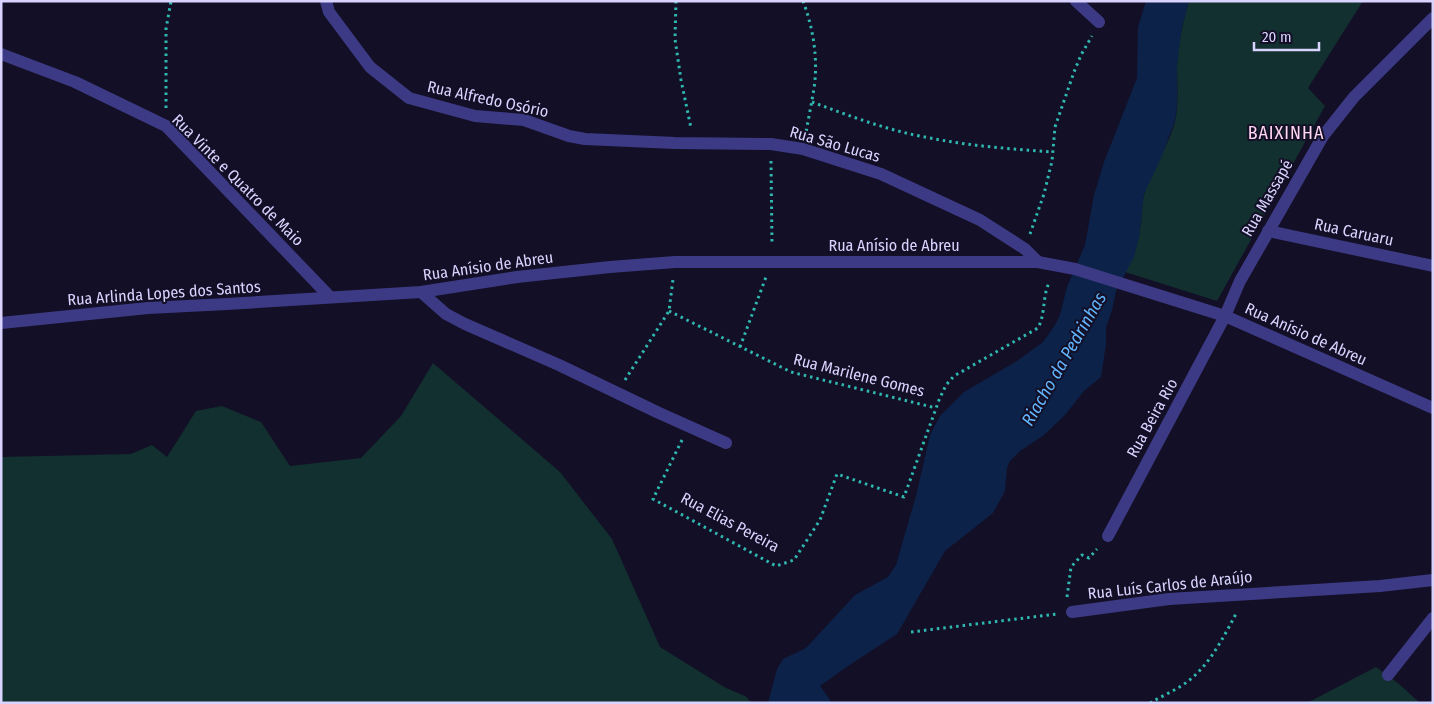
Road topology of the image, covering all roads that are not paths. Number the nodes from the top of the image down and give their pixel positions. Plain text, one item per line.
1 (326, 1) edge
2 (1076, 1) edge
3 (1433, 18) edge
4 (1099, 22) road end
5 (1, 54) edge
6 (600, 140) joint
7 (1268, 231) junction
8 (1038, 262) junction
9 (1433, 266) edge
10 (421, 292) junction
11 (330, 297) junction
12 (1225, 316) junction
13 (1, 324) edge
14 (1433, 408) edge
15 (726, 443) dead end
16 (1108, 536) road end
17 (1433, 580) edge
18 (1072, 612) road end
19 (1433, 618) edge
20 (1388, 675) dead end

1 - 6 street, Rua Alfredo Osório
2 - 4 street
3 - 7 street, Rua Massapé
5 - 11 street, Rua Vinte e Quatro de Maio
6 - 8 street, Rua São Lucas
7 - 9 street, Rua Caruaru
7 - 12 street, Rua Massapé
8 - 10 street, Rua Anísio de Abreu
8 - 12 street, Rua Anísio de Abreu
10 - 11 street, Rua Anísio de Abreu
10 - 15 street
11 - 13 street, Rua Arlinda Lopes dos Santos
12 - 14 street, Rua Anísio de Abreu
12 - 16 street, Rua Beira Rio
17 - 18 street, Rua Luís Carlos de Araújo
19 - 20 street

